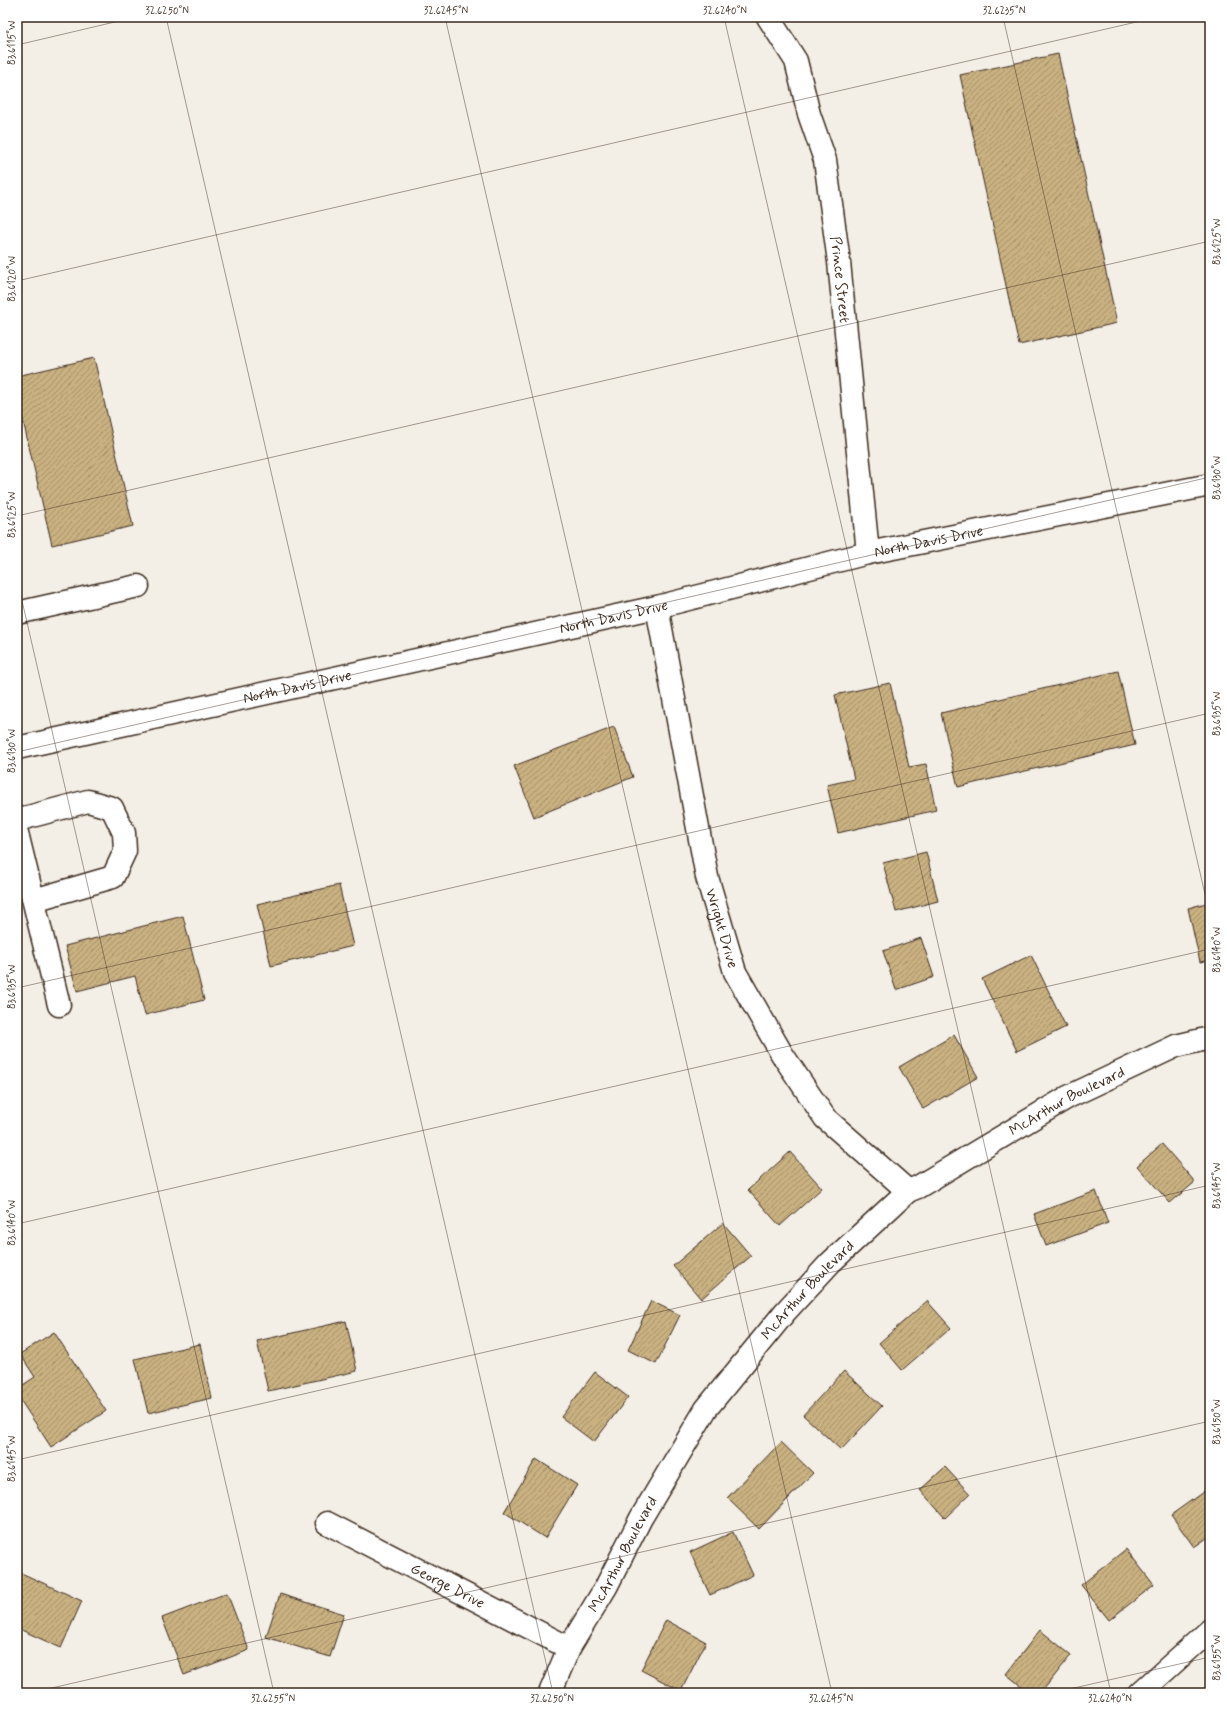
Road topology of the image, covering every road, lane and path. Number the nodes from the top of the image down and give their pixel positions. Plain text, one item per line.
1 (768, 17) edge
2 (1210, 485) edge
3 (868, 554) junction
4 (138, 586) dead end
5 (657, 607) junction
6 (17, 613) edge
7 (17, 748) edge
8 (17, 820) edge
9 (17, 833) edge
10 (34, 900) junction
11 (58, 1005) dead end
12 (1210, 1038) edge
13 (908, 1191) junction
14 (327, 1523) dead end
15 (1210, 1630) edge
16 (569, 1648) junction
17 (550, 1693) edge
18 (1140, 1693) edge

1 - 3 street, Prince Street
2 - 3 street, North Davis Drive
3 - 5 street, North Davis Drive
4 - 6 street
5 - 7 street, North Davis Drive
5 - 13 street, Wright Drive
8 - 10 street
9 - 10 street
10 - 11 street
12 - 13 street, McArthur Boulevard
13 - 16 street, McArthur Boulevard
14 - 16 street, George Drive
15 - 18 street
16 - 17 street, McArthur Boulevard

